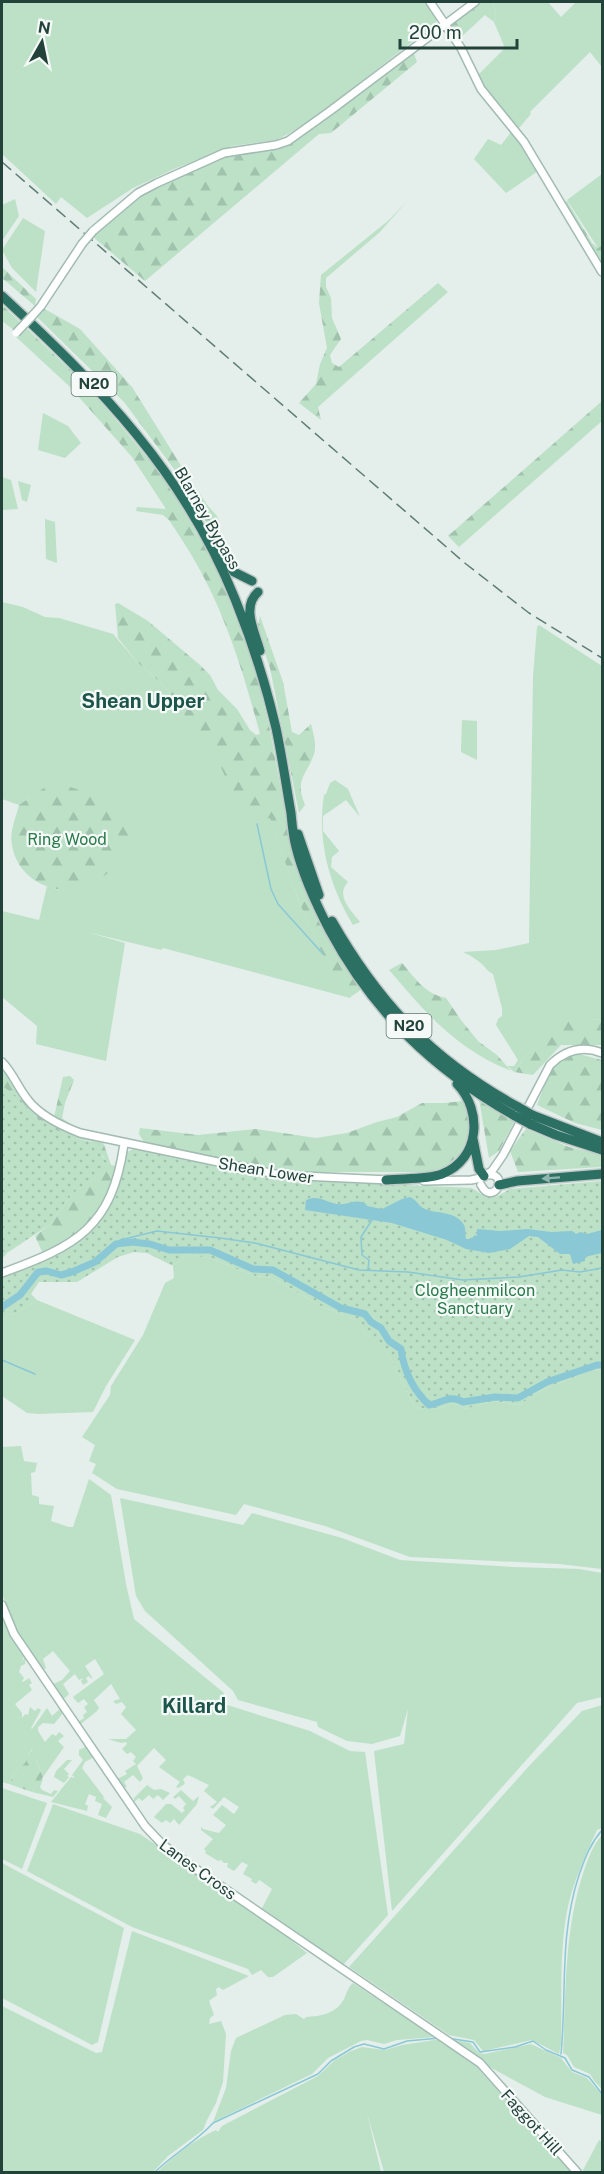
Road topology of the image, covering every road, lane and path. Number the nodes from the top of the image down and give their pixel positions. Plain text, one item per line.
1 (430, 2) edge
2 (475, 2) edge
3 (445, 24) junction
4 (603, 272) edge
5 (2, 296) edge
6 (16, 333) dead end
7 (173, 484) junction
8 (252, 581) dead end
9 (258, 592) dead end
10 (267, 694) junction
11 (290, 809) junction
12 (417, 1047) junction
13 (603, 1053) edge
14 (2, 1062) edge
15 (516, 1112) junction
16 (531, 1119) junction
17 (473, 1138) junction
18 (603, 1142) edge
19 (124, 1144) junction
20 (603, 1150) edge
21 (503, 1155) junction
22 (603, 1174) edge
23 (484, 1178) junction
24 (386, 1180) junction
25 (498, 1181) junction
26 (2, 1273) edge
27 (2, 1605) edge
28 (487, 2071) joint
29 (577, 2172) edge

1 - 3 street
2 - 3 street
3 - 4 street
3 - 6 street, bridge
5 - 7 highway, Blarney Bypass / N20
7 - 8 highway
7 - 10 highway, Blarney Bypass / N20
9 - 10 highway
10 - 11 highway, Blarney Bypass / N20
11 - 12 highway, Blarney Bypass / N20
11 - 15 highway, Blarney Bypass / N20
12 - 15 highway, Blarney Bypass / N20
12 - 17 highway
13 - 21 street
14 - 19 street, Shean Lower
15 - 16 highway, Blarney Bypass / N20, bridge
16 - 18 highway, Blarney Bypass / N20
16 - 20 highway, Blarney Bypass / N20
17 - 23 highway
17 - 24 highway
19 - 24 street, Shean Lower
19 - 26 street
21 - 23 street
21 - 25 street
22 -> 25 highway
23 - 24 street, Shean Lower
23 - 25 street
23 - 25 street
27 - 28 street, Lanes Cross
28 - 29 street, Faggot Hill

